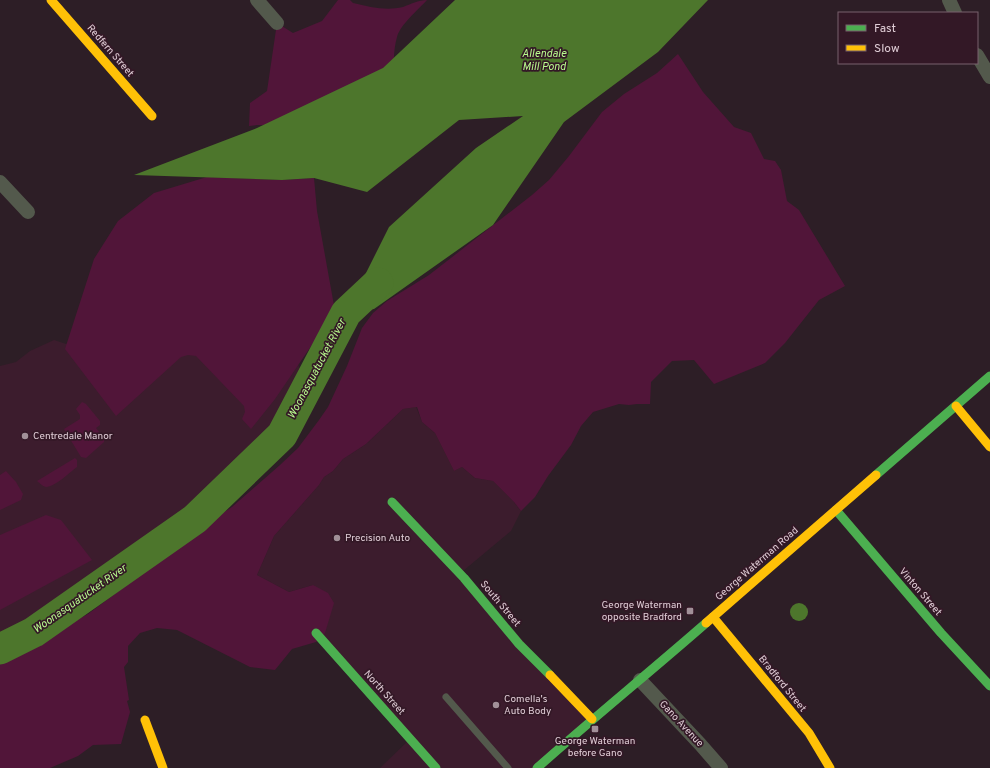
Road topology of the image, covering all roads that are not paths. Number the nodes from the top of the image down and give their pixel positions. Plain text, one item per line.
1 (51, 0) edge
2 (257, 0) edge
3 (949, 0) edge
4 (955, 12) edge
5 (276, 23) dead end
6 (978, 57) edge
7 (990, 77) edge
8 (152, 116) dead end
9 (0, 182) edge
10 (28, 212) dead end
11 (990, 376) edge
12 (956, 406) junction
13 (990, 447) edge
14 (392, 502) dead end
15 (836, 510) junction
16 (713, 617) junction
17 (316, 633) dead end
18 (640, 680) junction
19 (990, 686) edge
20 (446, 697) dead end
21 (592, 719) junction
22 (145, 720) dead end
23 (163, 768) edge
24 (436, 768) edge
25 (508, 768) edge
26 (537, 768) edge
27 (721, 768) edge
28 (830, 768) edge

1 - 8 street, Redfern Street
2 - 5 street
3 - 4 street
6 - 7 street
9 - 10 street
11 - 12 street, George Waterman Road
12 - 13 street
12 - 15 street, George Waterman Road
14 - 21 street, South Street
15 - 16 street, George Waterman Road
15 - 19 street, Vinton Street
16 - 18 street, George Waterman Road
16 - 28 street, Bradford Street
17 - 24 street, North Street
18 - 21 street, George Waterman Road
18 - 27 street, Gano Avenue
20 - 25 lane
21 - 26 street, George Waterman Road
22 - 23 street

